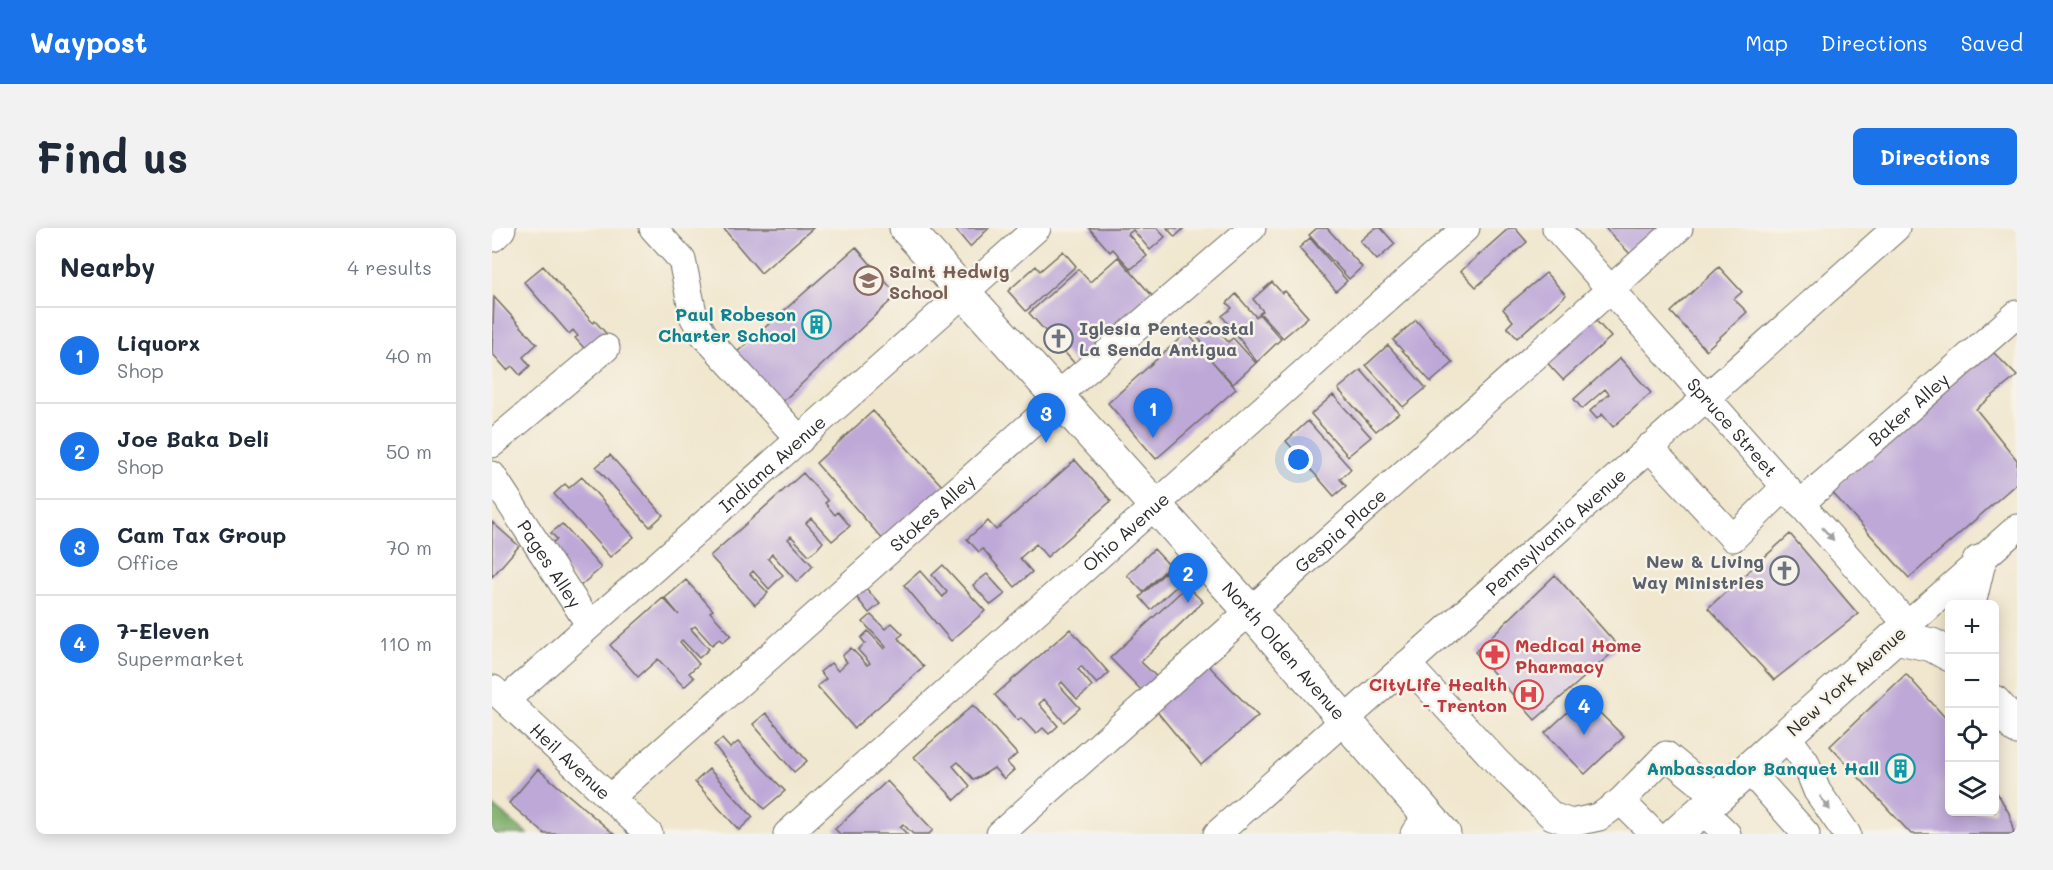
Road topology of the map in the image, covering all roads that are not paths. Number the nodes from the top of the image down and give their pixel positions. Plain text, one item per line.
1 (499, 228) edge
2 (653, 228) edge
3 (906, 228) edge
4 (1037, 228) edge
5 (1252, 228) edge
6 (1466, 228) edge
7 (1556, 228) edge
8 (1679, 228) edge
9 (1896, 228) edge
10 (492, 235) edge
11 (1611, 290) junction
12 (966, 292) junction
13 (2017, 314) edge
14 (606, 348) dead end
15 (1057, 396) junction
16 (1705, 396) junction
17 (800, 440) junction
18 (492, 444) edge
19 (1648, 447) junction
20 (492, 475) edge
21 (1793, 495) junction
22 (1155, 505) junction
23 (2017, 528) edge
24 (1979, 562) junction
25 (1970, 600) edge
26 (1250, 611) junction
27 (589, 624) junction
28 (1901, 631) junction
29 (1948, 654) edge
30 (1407, 664) junction
31 (499, 694) edge
32 (1999, 707) edge
33 (1345, 720) junction
34 (2017, 728) edge
35 (1786, 735) junction
36 (1748, 769) junction
37 (611, 797) junction
38 (1621, 801) junction
39 (1710, 803) junction
40 (1428, 828) edge
41 (649, 834) edge
42 (787, 834) edge
43 (1000, 834) edge
44 (1217, 834) edge
45 (1654, 834) edge
46 (1676, 834) edge
47 (1726, 834) edge
48 (1806, 834) edge
49 (1847, 834) edge

1 - 10 main road
2 - 17 street
3 - 12 main road, North Olden Avenue
4 - 12 street, Indiana Avenue
5 - 15 street, Stokes Alley
6 - 22 street, Ohio Avenue
7 - 11 street, Spruce Street
8 - 11 street, Gespia Place
9 - 16 street, Pennsylvania Avenue
11 - 16 street, Spruce Street
11 - 26 street, Gespia Place
12 - 15 main road, North Olden Avenue
12 - 17 street, Indiana Avenue
13 - 21 street, Baker Alley
14 - 18 street
15 - 22 main road, North Olden Avenue
15 - 37 street, Stokes Alley
16 - 19 street, Pennsylvania Avenue
16 - 21 street, Spruce Street
17 - 27 street, Indiana Avenue
19 - 21 street, Baker Alley
19 - 30 street, Pennsylvania Avenue
20 - 27 street, Pages Alley
21 -> 28 street, Spruce Street
22 - 26 main road, North Olden Avenue
22 - 42 street, Ohio Avenue
23 - 24 street, New York Avenue
24 - 25 main road
24 - 28 street, New York Avenue
26 - 33 main road, North Olden Avenue
26 - 43 street, Gespia Place
27 - 31 street, Indiana Avenue
28 - 29 main road
28 - 35 main road, New York Avenue
30 - 33 street, Pennsylvania Avenue
30 - 38 street
31 - 37 street, Heil Avenue
32 - 34 main road
33 - 40 main road, North Olden Avenue
33 - 44 street, Pennsylvania Avenue
35 - 36 main road, New York Avenue
35 -> 49 street
36 - 39 main road, New York Avenue
36 - 48 street
37 - 41 street, Heil Avenue
38 - 39 street
38 - 45 street
39 - 46 main road, New York Avenue
39 - 47 street

